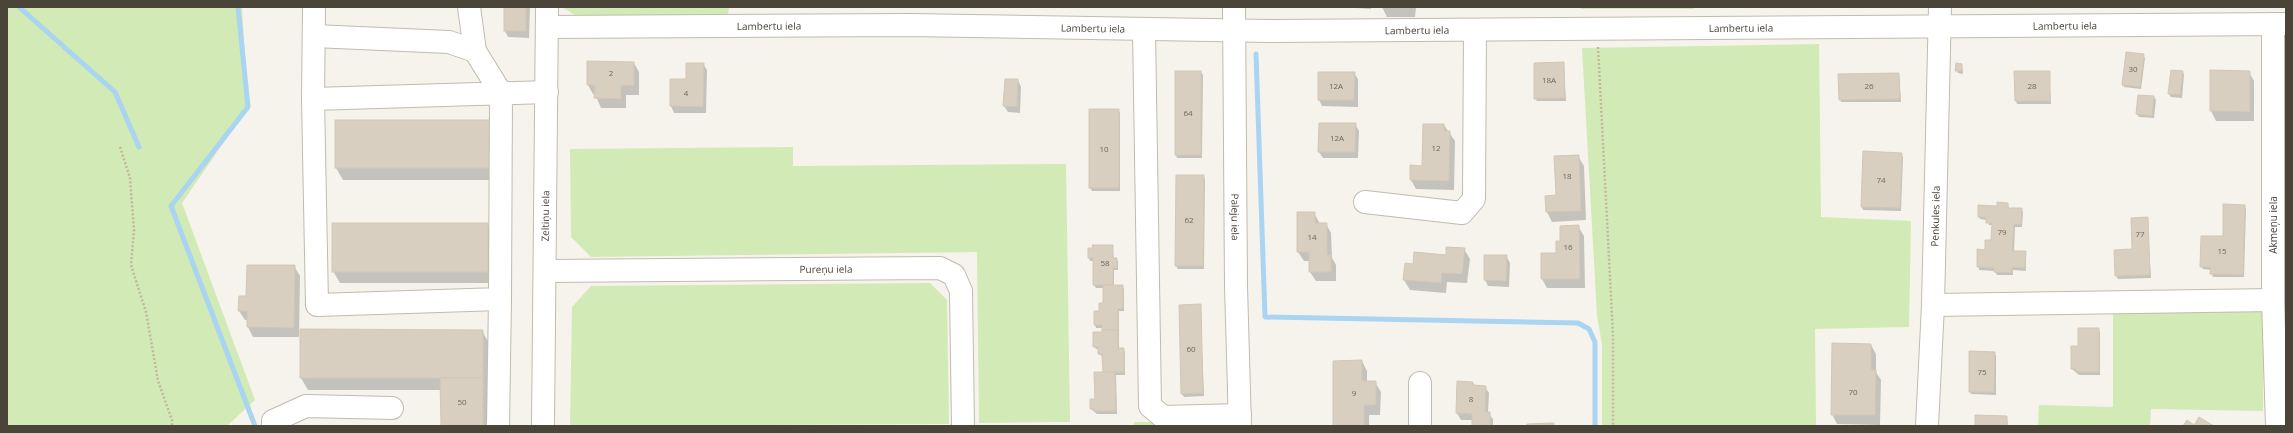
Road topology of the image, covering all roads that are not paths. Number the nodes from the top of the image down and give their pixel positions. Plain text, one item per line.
1 (314, 7) edge
2 (468, 7) edge
3 (1234, 7) edge
4 (910, 16) edge
5 (547, 17) edge
6 (1940, 17) edge
7 (2280, 24) edge
8 (1144, 30) junction
9 (1475, 30) junction
10 (1234, 31) junction
11 (314, 36) junction
12 (475, 51) junction
13 (546, 92) junction
14 (501, 93) junction
15 (313, 99) junction
16 (1365, 202) dead end
17 (545, 271) junction
18 (500, 299) junction
19 (2273, 300) junction
20 (1933, 305) junction
21 (1420, 382) dead end
22 (392, 408) dead end
23 (1240, 420) edge
24 (273, 426) edge
25 (498, 426) edge
26 (543, 426) edge
27 (963, 426) edge
28 (1420, 426) edge
29 (1927, 426) edge
30 (2277, 426) edge

1 - 11 street
2 - 12 street
3 - 10 street, Paleju iela
4 - 5 street, Lambertu iela
4 - 8 street, Lambertu iela
5 - 13 street, Zeltiņu iela
6 - 7 street, Lambertu iela
6 - 9 street, Lambertu iela
6 - 20 street, Penkules iela
7 - 19 street, Akmeņu iela
8 - 10 street, Lambertu iela
8 - 23 street
9 - 10 street, Lambertu iela
9 - 16 street
10 - 23 street, Paleju iela
11 - 12 street
11 - 15 street
12 - 14 street
13 - 14 street
13 - 17 street, Zeltiņu iela
14 - 15 street
14 - 18 street
15 - 18 street
17 - 26 street, Zeltiņu iela
17 - 27 street, Pureņu iela
18 - 25 street
19 - 20 street
19 - 30 street, Akmeņu iela
20 - 29 street, Penkules iela
21 - 28 street
22 - 24 street

